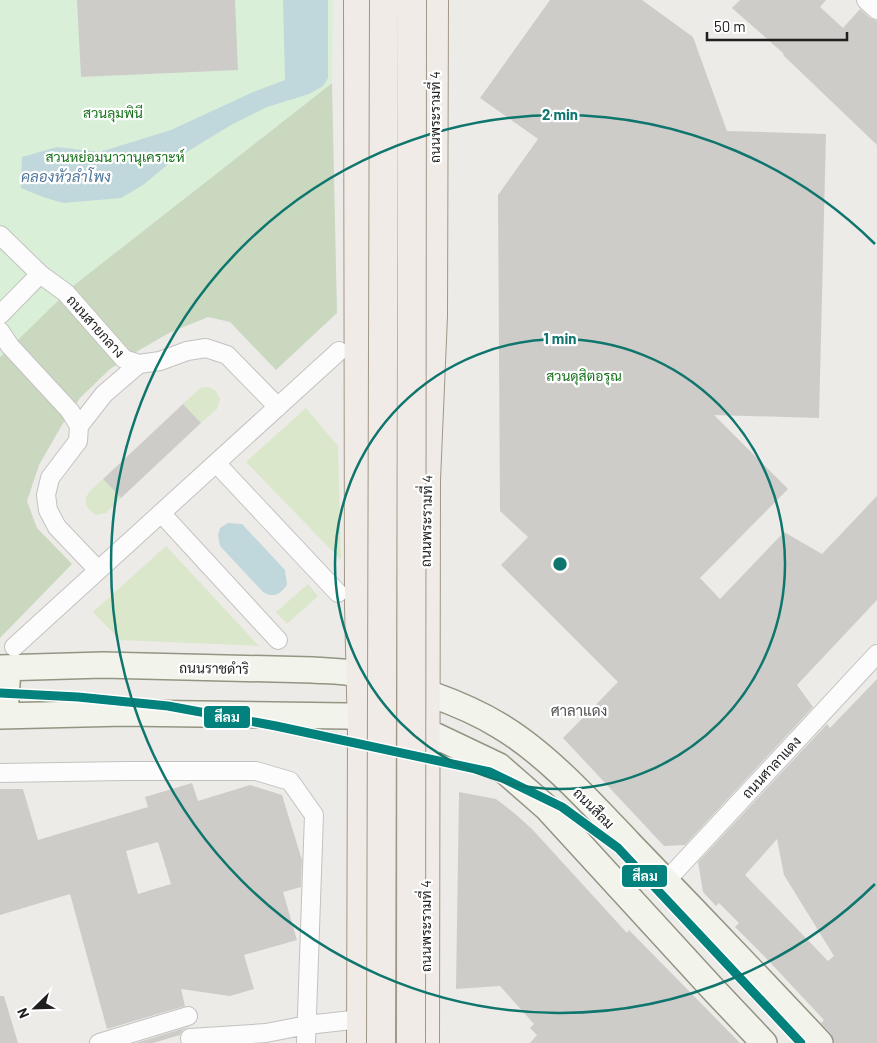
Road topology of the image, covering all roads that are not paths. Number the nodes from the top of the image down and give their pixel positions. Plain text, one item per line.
1 (358, 0) edge
2 (384, 0) edge
3 (412, 0) edge
4 (434, 0) edge
5 (866, 0) edge
6 (877, 10) edge
7 (0, 235) edge
8 (434, 240) junction
9 (358, 244) junction
10 (40, 274) junction
11 (0, 315) edge
12 (0, 331) edge
13 (339, 351) dead end
14 (139, 364) junction
15 (278, 407) junction
16 (79, 426) junction
17 (216, 463) junction
18 (161, 513) junction
19 (98, 570) junction
20 (338, 593) dead end
21 (278, 640) dead end
22 (877, 654) edge
23 (7, 661) edge
24 (360, 674) junction
25 (426, 693) junction
26 (2, 716) edge
27 (362, 717) junction
28 (425, 732) junction
29 (0, 773) edge
30 (666, 880) junction
31 (188, 1016) dead end
32 (307, 1024) junction
33 (361, 1031) edge
34 (99, 1043) edge
35 (191, 1043) edge
36 (306, 1043) edge
37 (381, 1043) edge
38 (411, 1043) edge
39 (425, 1043) edge
40 (764, 1043) edge
41 (820, 1043) edge

1 - 9 main road
2 - 37 main road, bridge
3 - 38 main road, ถนนพระรามที่ 4, bridge
4 - 8 main road, ถนนพระรามที่ 4
5 - 6 street
7 - 10 street, ถนนสายกลาง
8 - 9 main road
8 - 25 main road, ถนนพระรามที่ 4
9 - 24 main road
10 - 11 street
10 - 14 street, ถนนสายกลาง
12 - 16 street
13 - 15 street
14 - 15 street, ถนนสายกลาง
14 - 16 street
15 - 17 street
16 - 19 street
17 - 18 street
17 - 20 street
18 - 19 street
18 - 21 street
19 - 23 street
22 - 30 street, ถนนศาลาแดง
23 - 24 main road, ถนนราชดำริ
23 - 26 main road
24 - 25 main road, ถนนราชดำริ
24 - 27 main road
25 - 28 main road, ถนนพระรามที่ 4
25 - 30 main road, ถนนสีลม
26 - 27 main road
27 - 28 main road
27 - 33 main road
28 - 39 main road, ถนนพระรามที่ 4
28 - 40 main road
29 - 32 street
30 - 41 main road, ถนนสีลม
31 - 34 street
32 - 33 street
32 - 35 street
32 - 36 street

